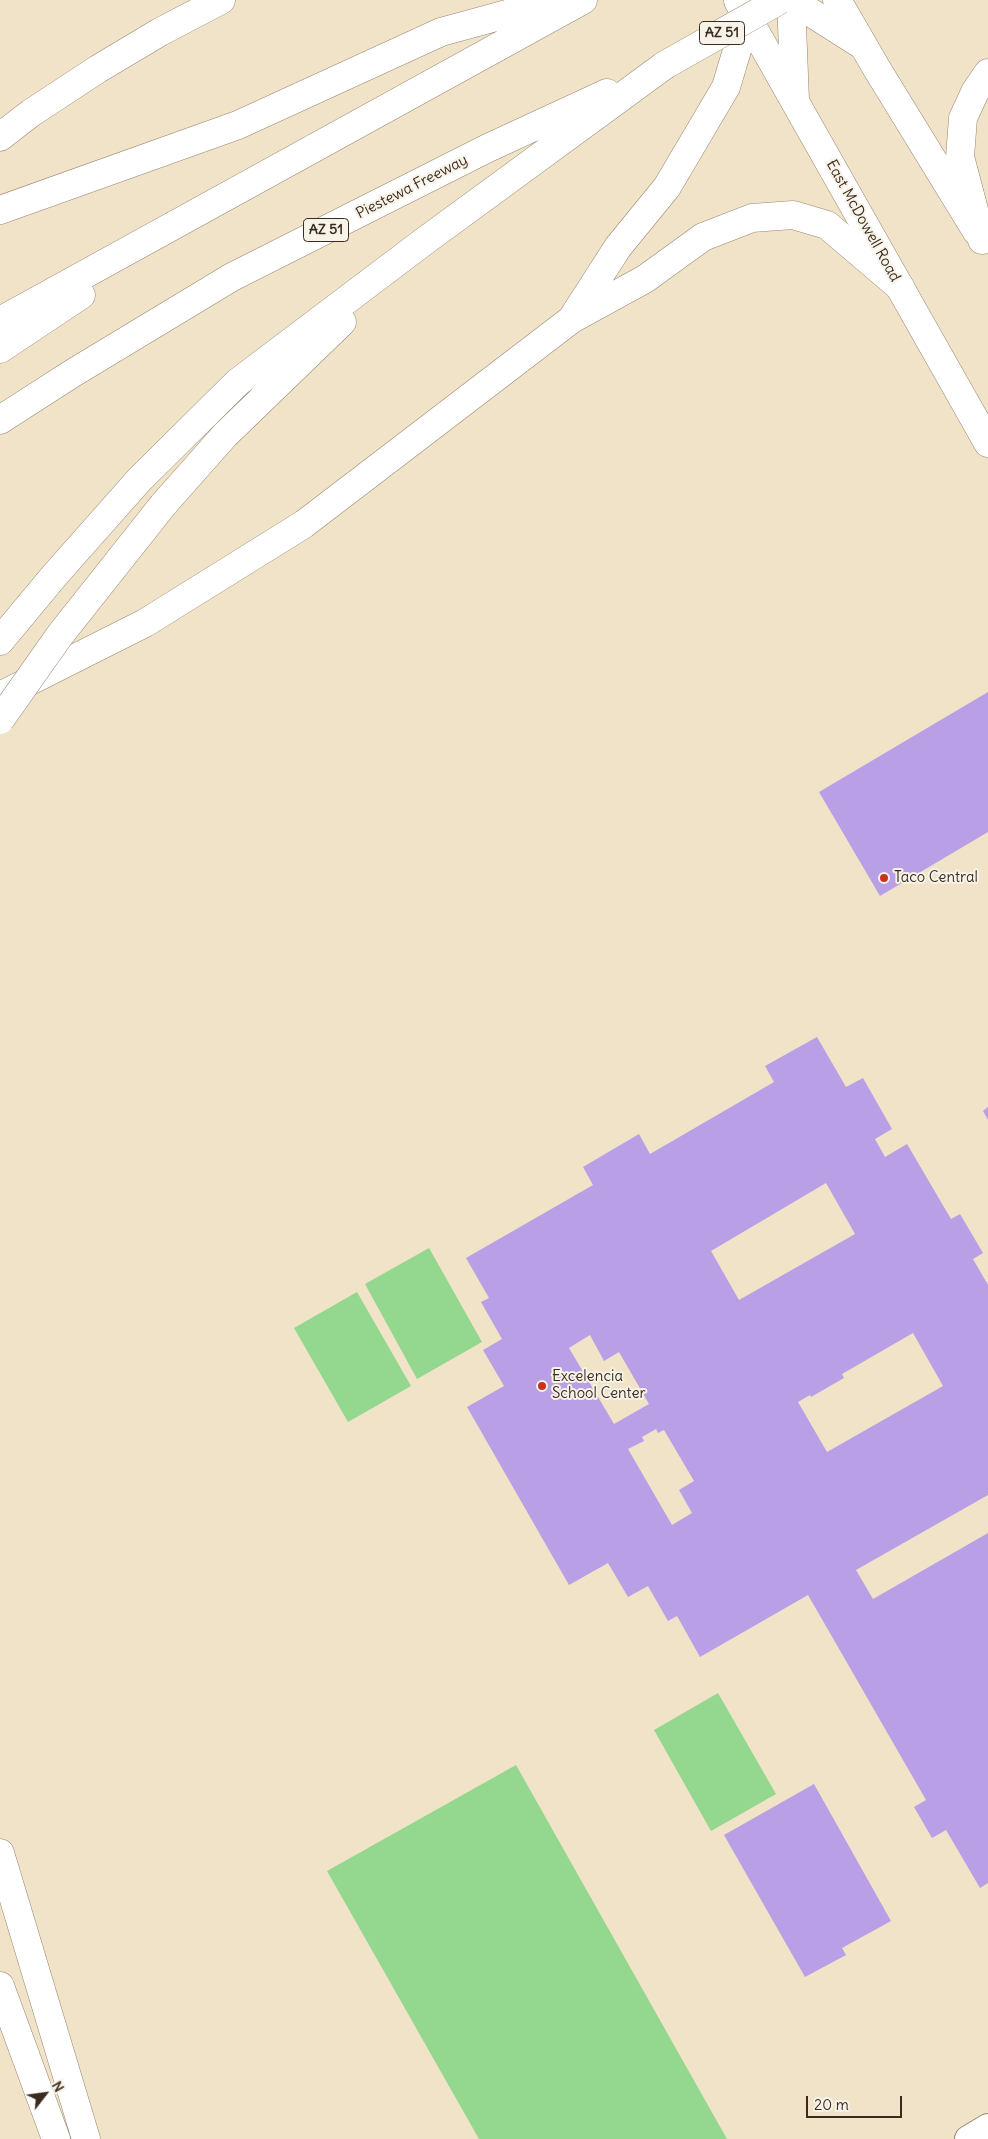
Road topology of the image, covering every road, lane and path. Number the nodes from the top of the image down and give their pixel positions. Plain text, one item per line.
1 (221, 0) edge
2 (558, 0) edge
3 (583, 0) edge
4 (780, 0) edge
5 (837, 0) edge
6 (744, 6) edge
7 (862, 45) junction
8 (665, 66) junction
9 (988, 73) edge
10 (795, 100) junction
11 (0, 137) edge
12 (125, 161) junction
13 (238, 189) junction
14 (0, 190) edge
15 (0, 210) edge
16 (426, 240) junction
17 (985, 245) edge
18 (900, 287) junction
19 (572, 319) junction
20 (0, 321) edge
21 (0, 349) edge
22 (0, 420) edge
23 (988, 442) edge
24 (0, 641) edge
25 (0, 696) edge
26 (0, 720) edge
27 (0, 1853) edge
28 (0, 1986) edge
29 (988, 2127) edge
30 (56, 2139) edge
31 (86, 2139) edge
32 (968, 2139) edge

1 - 11 main road
2 - 12 main road
3 - 13 main road
4 - 8 main road, Piestewa Freeway / AZ 51, bridge
5 - 7 main road
6 - 10 main road, East McDowell Road
6 - 19 main road
7 - 10 main road
7 - 17 main road
8 - 16 main road
8 - 22 main road, Piestewa Freeway / AZ 51
9 - 17 main road
10 - 18 main road, East McDowell Road
12 - 14 main road
12 - 15 main road
13 - 20 main road
13 - 21 main road
16 - 24 main road
16 - 26 main road, bridge
18 - 19 main road
18 - 23 main road, East McDowell Road
19 - 25 main road
27 - 31 main road
28 - 30 main road
29 - 32 street

